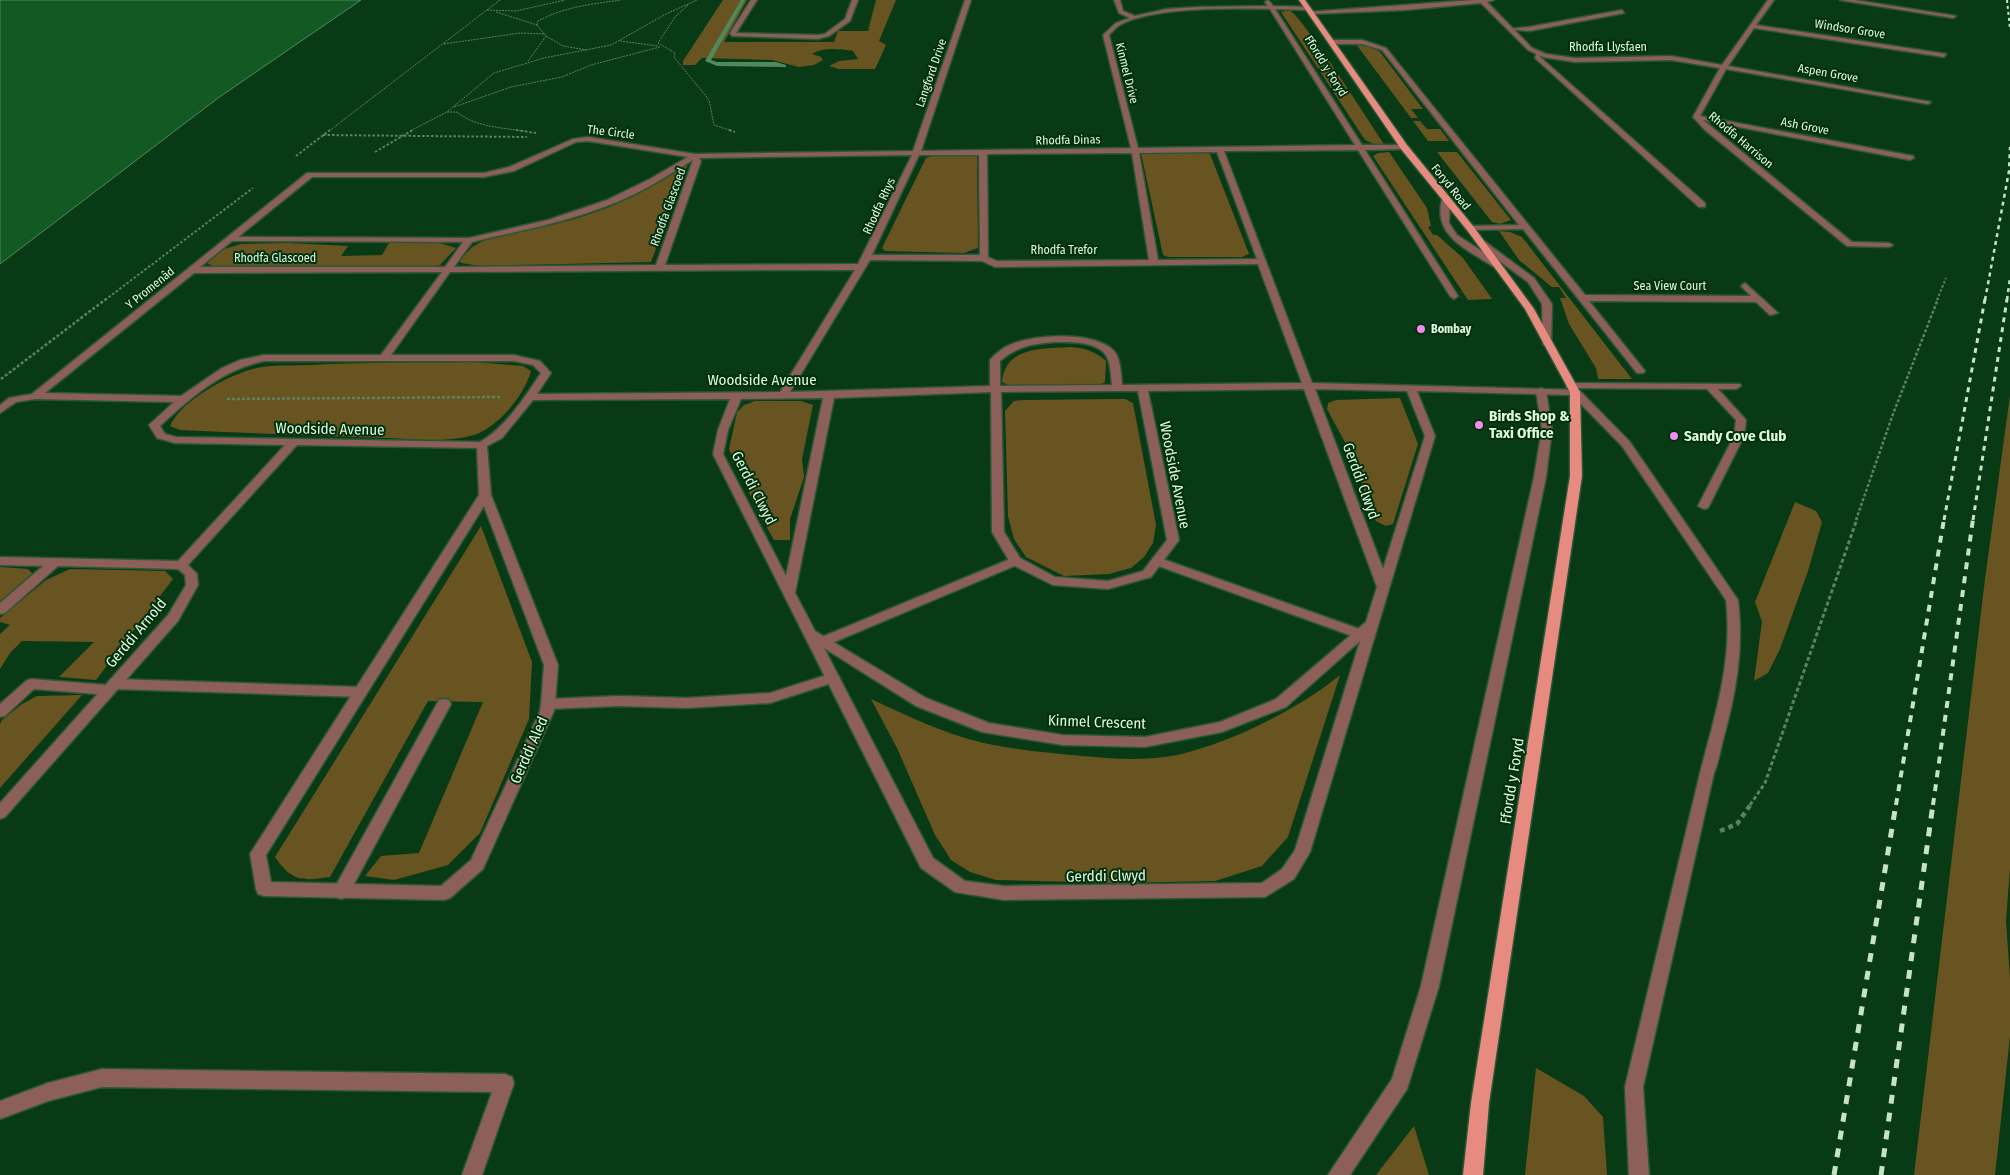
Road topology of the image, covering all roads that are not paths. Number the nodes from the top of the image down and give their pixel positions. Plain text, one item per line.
1 (754, 0) edge
2 (854, 0) edge
3 (968, 0) edge
4 (1117, 0) edge
5 (1267, 0) edge
6 (1302, 0) edge
7 (1491, 0) edge
8 (1771, 0) edge
9 (1843, 0) edge
10 (1483, 1) edge
11 (1338, 6) dead end
12 (1272, 8) junction
13 (1308, 10) junction
14 (1343, 11) junction
15 (1622, 12) dead end
16 (1953, 16) dead end
17 (1132, 17) junction
18 (1753, 26) junction
19 (1511, 29) junction
20 (1331, 42) junction
21 (1539, 53) junction
22 (1944, 55) dead end
23 (1724, 67) junction
24 (1928, 102) dead end
25 (1696, 116) junction
26 (1360, 148) junction
27 (1404, 148) junction
28 (1220, 149) junction
29 (1135, 150) junction
30 (982, 152) junction
31 (916, 154) junction
32 (696, 156) junction
33 (1910, 158) dead end
34 (310, 175) joint
35 (1446, 198) junction
36 (1702, 205) dead end
37 (1470, 228) junction
38 (1526, 228) junction
39 (228, 240) junction
40 (469, 240) junction
41 (1481, 243) junction
42 (1889, 246) dead end
43 (867, 257) junction
44 (984, 258) junction
45 (1262, 261) junction
46 (1154, 262) junction
47 (1497, 265) junction
48 (660, 267) junction
49 (860, 267) junction
50 (192, 270) junction
51 (447, 271) junction
52 (1745, 286) dead end
53 (1454, 296) dead end
54 (1581, 298) junction
55 (1758, 299) junction
56 (1773, 313) dead end
57 (1548, 344) junction
58 (385, 357) junction
59 (1640, 371) dead end
60 (1309, 386) junction
61 (1710, 386) junction
62 (1736, 386) dead end
63 (1411, 388) junction
64 (994, 389) junction
65 (1118, 389) junction
66 (1143, 389) junction
67 (1573, 389) junction
68 (1541, 391) junction
69 (784, 394) junction
70 (738, 395) junction
71 (829, 395) junction
72 (35, 396) junction
73 (530, 397) junction
74 (184, 399) junction
75 (0, 410) edge
76 (292, 444) junction
77 (482, 445) junction
78 (485, 495) junction
79 (1704, 506) dead end
80 (0, 561) edge
81 (1015, 561) junction
82 (1157, 561) junction
83 (54, 563) junction
84 (181, 565) junction
85 (1383, 586) junction
86 (789, 593) junction
87 (0, 610) edge
88 (1372, 624) junction
89 (1360, 634) junction
90 (816, 638) junction
91 (833, 678) junction
92 (112, 687) junction
93 (360, 692) junction
94 (444, 704) dead end
95 (548, 704) junction
96 (0, 712) edge
97 (0, 813) edge
98 (341, 892) junction
99 (0, 1110) edge
100 (472, 1175) edge
101 (1338, 1175) edge
102 (1473, 1175) edge
103 (1640, 1175) edge

1 - 2 street
3 - 31 street, Langford Drive
4 - 17 street
5 - 12 street, Ffordd y Foryd
6 - 13 main road, Foryd Road
7 - 10 street, Kinmel Drive
8 - 18 street, Rhodfa Harrison
9 - 16 street
10 - 14 street, Kinmel Drive
10 - 19 street, Rhodfa Llysfaen
11 - 14 street
12 - 13 street, Kinmel Drive
12 - 17 street, Kinmel Drive
12 - 26 street, Ffordd y Foryd
13 - 14 street, Kinmel Drive
13 - 20 main road, Foryd Road
15 - 19 street
17 - 29 street, Kinmel Drive
18 - 22 street, Windsor Grove
18 - 23 street, Rhodfa Harrison
19 - 21 street, Rhodfa Llysfaen
20 - 27 main road, Foryd Road
20 - 38 street
21 - 23 street, Rhodfa Llysfaen
21 - 36 street
23 - 24 street, Aspen Grove
23 - 25 street, Rhodfa Harrison
25 - 33 street, Ash Grove
25 - 42 street, Rhodfa Harrison
26 - 27 street, Rhodfa Dinas
26 - 28 street, Rhodfa Dinas
26 - 53 street, Ffordd y Foryd
27 - 35 main road, Foryd Road
28 - 29 street, Rhodfa Dinas
28 - 45 street
29 - 30 street, Rhodfa Dinas
29 - 46 street, Kinmel Drive
30 - 31 street, Rhodfa Dinas
30 - 44 street
31 - 32 street, The Circle
31 - 43 street, Rhodfa Rhys
32 - 34 street, The Circle
32 - 40 street, Rhodfa Glascoed
32 - 48 street, Rhodfa Glascoed
34 - 39 street, Y Promenâd
35 - 37 main road, Foryd Road
35 - 47 street
37 - 38 street
37 - 41 main road, Foryd Road
38 - 54 street
39 - 40 street, Rhodfa Glascoed
39 - 50 street, Y Promenâd
40 - 51 street
41 - 47 main road, Foryd Road
41 - 57 street
43 - 44 street, Rhodfa Trefor
43 - 49 street, Rhodfa Rhys
44 - 46 street, Rhodfa Trefor
45 - 46 street, Rhodfa Trefor
45 - 60 street
47 - 57 main road, Foryd Road
48 - 49 street
48 - 51 street, Rhodfa Glascoed
49 - 69 street, Rhodfa Rhys
50 - 51 street, Rhodfa Glascoed
50 - 72 street, Y Promenâd
51 - 58 street
52 - 55 street
54 - 55 street, Sea View Court
54 - 59 street
55 - 56 street
57 - 67 main road, Foryd Road
58 - 73 street, Woodside Avenue
58 - 74 street, Woodside Avenue
60 - 63 street, Woodside Avenue
60 - 66 street, Woodside Avenue
60 - 85 street, Gerddi Clwyd
61 - 62 street, Woodside Avenue
61 - 67 street, Woodside Avenue
61 - 79 street
63 - 68 street, Woodside Avenue
63 - 85 street, Gerddi Clwyd
64 - 65 street, Woodside Avenue
64 - 65 street
64 - 71 street, Woodside Avenue
64 - 81 street
65 - 66 street, Woodside Avenue
66 - 82 street, Woodside Avenue
67 - 68 street, Woodside Avenue
67 - 102 main road, Ffordd y Foryd
67 - 103 street
68 - 101 street
69 - 70 street, Woodside Avenue
69 - 71 street, Woodside Avenue
70 - 73 street, Woodside Avenue
70 - 86 street, Gerddi Clwyd
71 - 86 street
72 - 74 street
72 - 75 street, Y Promenâd
73 - 77 street, Woodside Avenue
74 - 76 street, Woodside Avenue
76 - 77 street, Woodside Avenue
76 - 84 street
77 - 78 street, Gerddi Aled
78 - 93 street, Gerddi Aled
78 - 95 street, Gerddi Aled
80 - 83 street
81 - 82 street, Woodside Avenue
81 - 90 street
82 - 89 street
83 - 84 street
83 - 87 street
84 - 92 street, Gerddi Arnold
85 - 88 street, Gerddi Clwyd
86 - 90 street, Gerddi Clwyd
88 - 89 street, Kinmel Crescent
88 - 91 street, Gerddi Clwyd
89 - 90 street, Kinmel Crescent
90 - 91 street, Gerddi Clwyd
91 - 95 street
92 - 93 street
92 - 96 street
92 - 97 street, Gerddi Arnold
93 - 98 street, Gerddi Aled
94 - 98 street
95 - 98 street, Gerddi Aled
99 - 100 street

